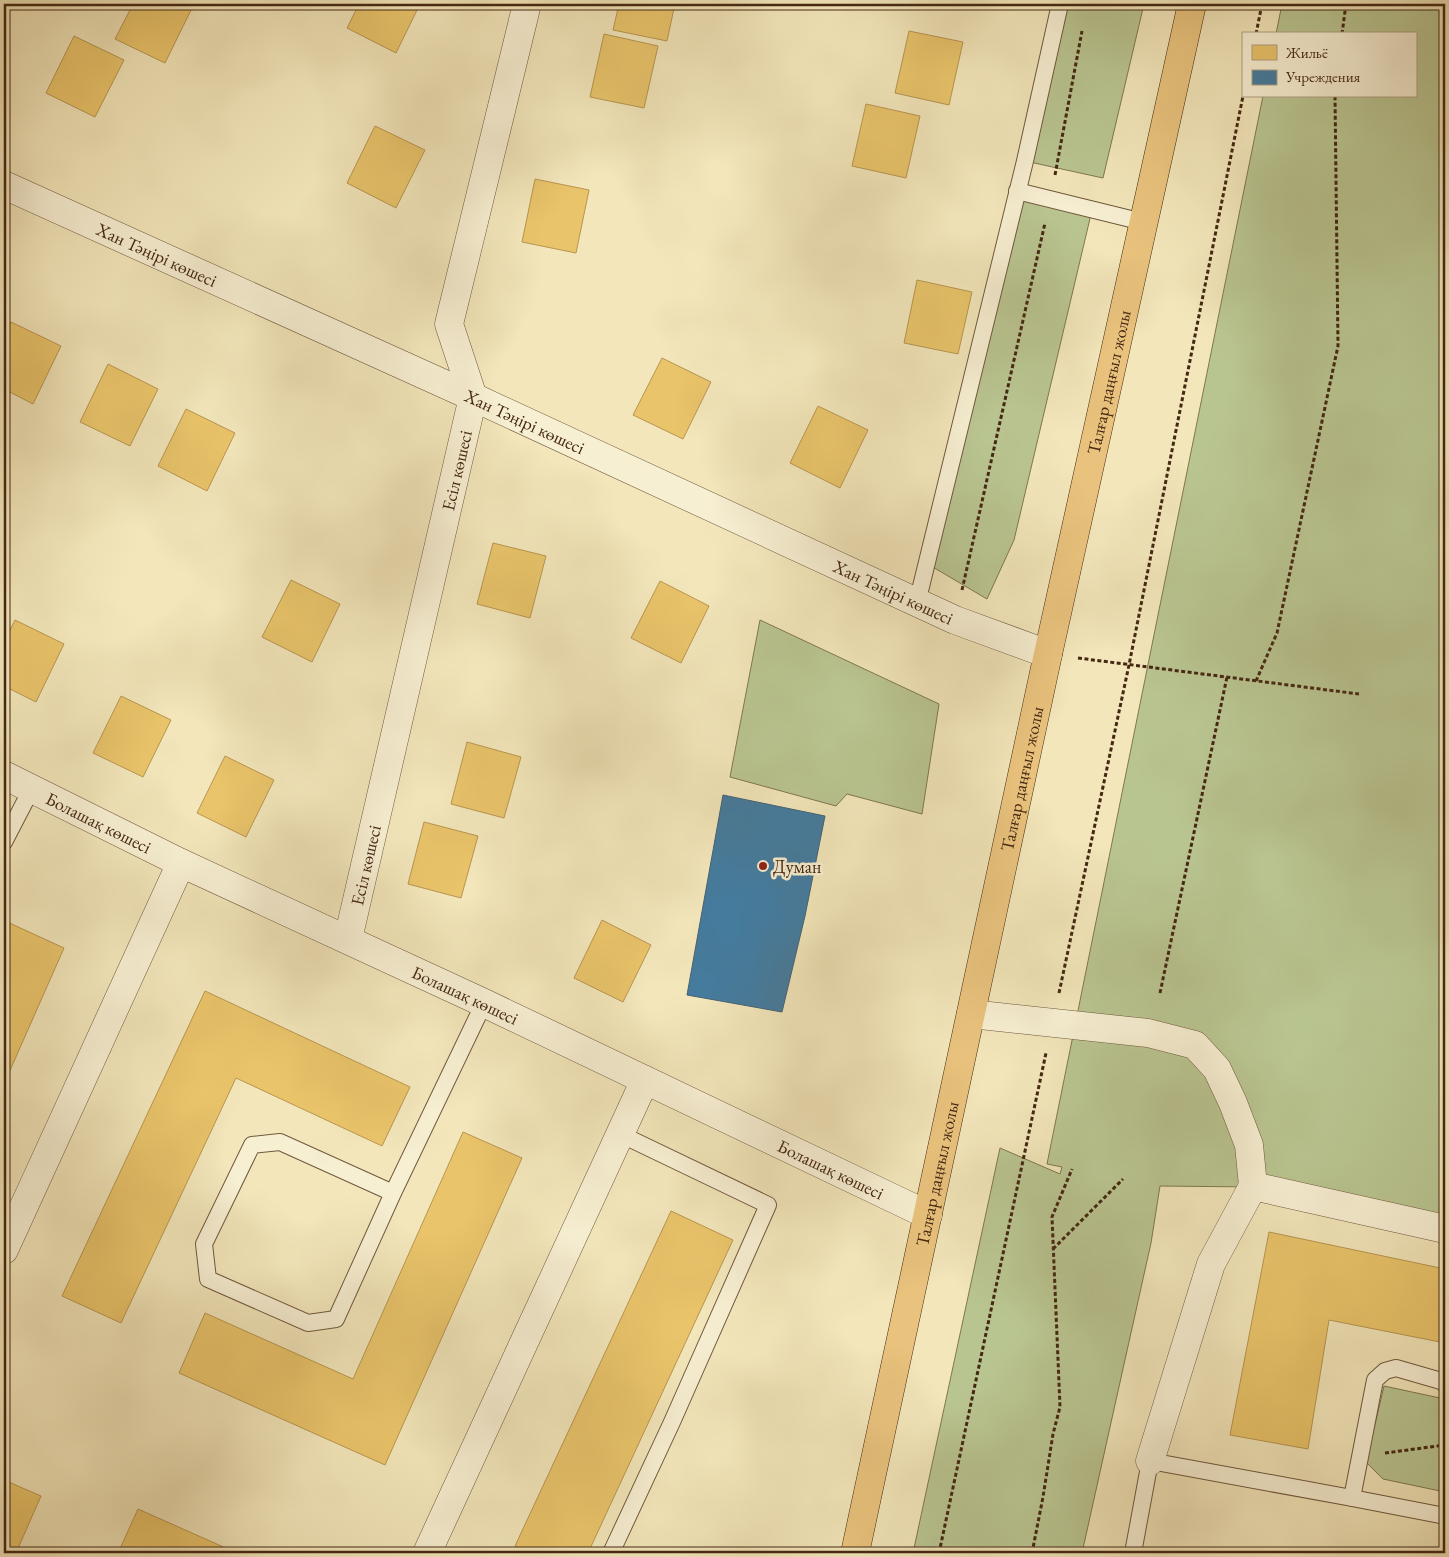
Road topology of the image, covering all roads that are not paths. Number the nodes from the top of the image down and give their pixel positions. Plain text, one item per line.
1 (527, 4) edge
2 (1060, 4) edge
3 (1192, 4) edge
4 (4, 185) edge
5 (1017, 191) junction
6 (1144, 222) junction
7 (473, 396) junction
8 (917, 602) junction
9 (1048, 654) junction
10 (4, 775) edge
11 (32, 788) junction
12 (4, 842) edge
13 (182, 863) junction
14 (348, 939) junction
15 (484, 1004) junction
16 (971, 1014) junction
17 (645, 1080) junction
18 (620, 1134) junction
19 (1253, 1186) junction
20 (393, 1193) junction
21 (928, 1215) junction
22 (1445, 1229) edge
23 (4, 1250) edge
24 (1445, 1384) edge
25 (1150, 1461) junction
26 (1352, 1498) junction
27 (1445, 1516) edge
28 (427, 1553) edge
29 (611, 1553) edge
30 (855, 1553) edge
31 (1133, 1553) edge

1 - 7 street
2 - 5 lane
3 - 6 main road, Талғар даңғыл жолы
4 - 7 street, Хан Тәңірі көшесі
5 - 6 lane
5 - 8 lane
6 - 9 main road, Талғар даңғыл жолы
7 - 8 street, Хан Тәңірі көшесі
7 - 14 street, Есіл көшесі
8 - 9 street, Хан Тәңірі көшесі
9 - 16 main road, Талғар даңғыл жолы
10 - 11 street, Болашақ көшесі
11 - 12 lane
11 - 13 street, Болашақ көшесі
13 - 14 street, Болашақ көшесі
13 - 23 street
14 - 15 street, Болашақ көшесі
15 - 17 street, Болашақ көшесі
15 - 20 lane
16 - 19 street
16 - 21 main road, Талғар даңғыл жолы
17 - 18 street
17 - 21 street, Болашақ көшесі
18 - 28 street
18 - 29 lane
19 - 22 street
19 - 25 street
20 - 20 lane
21 - 30 main road, Талғар даңғыл жолы
24 - 26 lane
25 - 26 lane
25 - 31 lane
26 - 27 lane

